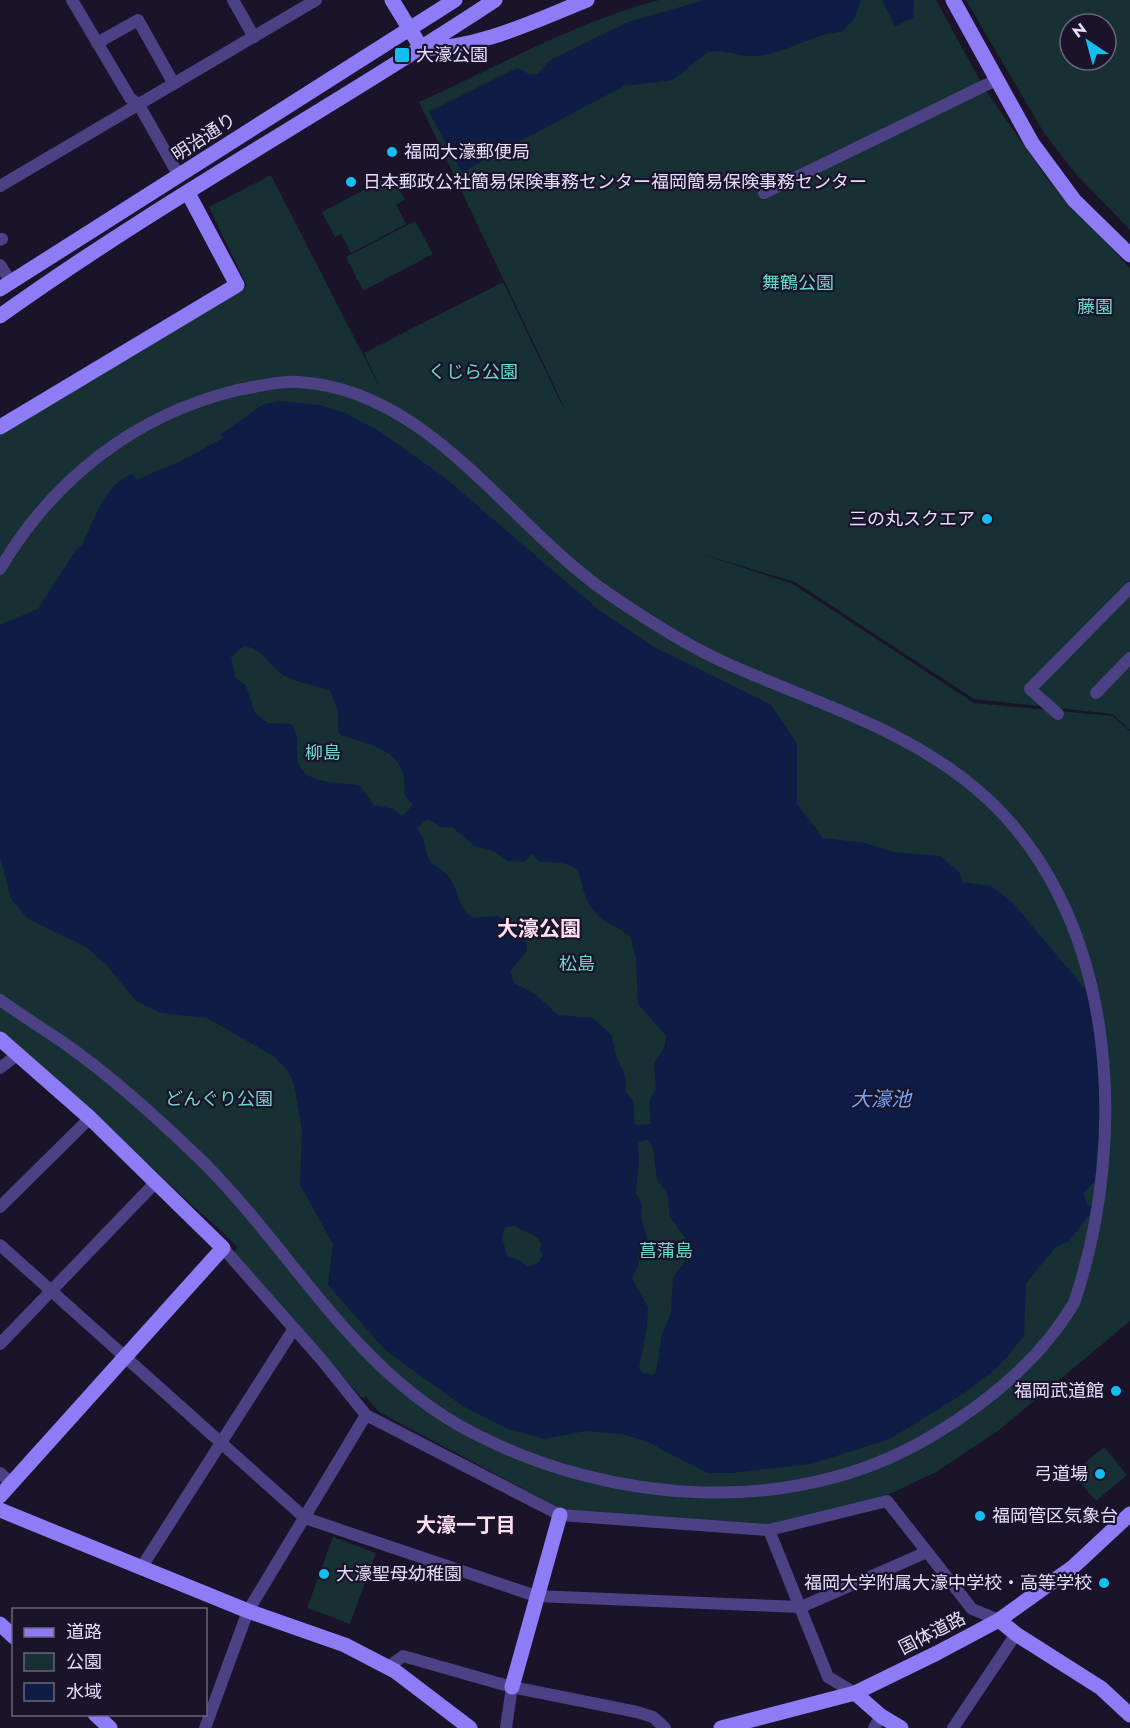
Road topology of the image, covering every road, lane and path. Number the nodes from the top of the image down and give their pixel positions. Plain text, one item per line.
1 (72, 0) edge
2 (232, 0) edge
3 (316, 0) edge
4 (392, 0) edge
5 (455, 0) edge
6 (495, 0) edge
7 (587, 0) edge
8 (953, 0) edge
9 (410, 29) junction
10 (254, 37) junction
11 (97, 43) junction
12 (422, 49) junction
13 (996, 80) junction
14 (174, 84) junction
15 (139, 105) junction
16 (179, 176) junction
17 (0, 186) edge
18 (188, 193) junction
19 (764, 193) dead end
20 (1130, 255) edge
21 (0, 265) edge
22 (5, 286) edge
23 (0, 316) edge
24 (0, 427) edge
25 (0, 569) edge
26 (1130, 588) edge
27 (1130, 658) edge
28 (1096, 693) dead end
29 (1058, 714) dead end
30 (1101, 975) dead end
31 (0, 1000) edge
32 (0, 1039) edge
33 (17, 1054) junction
34 (0, 1068) edge
35 (90, 1118) junction
36 (156, 1182) junction
37 (0, 1207) edge
38 (1104, 1240) dead end
39 (0, 1245) edge
40 (223, 1248) junction
41 (51, 1291) junction
42 (293, 1330) junction
43 (0, 1344) edge
44 (125, 1357) junction
45 (366, 1415) junction
46 (221, 1443) junction
47 (5, 1477) edge
48 (0, 1496) edge
49 (0, 1510) edge
50 (1130, 1514) edge
51 (560, 1515) junction
52 (305, 1518) junction
53 (769, 1530) junction
54 (927, 1552) junction
55 (141, 1568) junction
56 (536, 1596) junction
57 (801, 1607) junction
58 (248, 1611) junction
59 (999, 1620) junction
60 (0, 1624) edge
61 (1016, 1634) junction
62 (12, 1635) edge
63 (388, 1667) junction
64 (512, 1687) junction
65 (855, 1693) junction
66 (1130, 1715) edge
67 (97, 1716) edge
68 (877, 1722) edge
69 (110, 1728) edge
70 (206, 1728) edge
71 (470, 1728) edge
72 (506, 1728) edge
73 (665, 1728) edge
74 (721, 1728) edge
75 (901, 1728) edge
76 (953, 1728) edge

1 - 11 street
2 - 10 street
3 - 10 street
4 - 9 street
5 - 9 street, 明治通り
6 - 12 street
7 - 12 street
8 - 13 street
9 - 12 street
9 - 16 street, 明治通り
10 - 14 street
11 - 14 street
11 - 15 street
12 - 18 street
13 - 19 street
13 - 20 street
14 - 15 street
15 - 16 street
15 - 17 street
16 - 22 street, 明治通り
18 - 23 street
18 - 24 street
21 - 22 street
25 - 30 street
26 - 29 street
27 - 28 street
31 - 38 street
32 - 33 street
33 - 34 street
33 - 35 street
35 - 36 street
35 - 37 street
36 - 40 street
36 - 41 street
39 - 41 street
40 - 42 street
40 - 44 street
41 - 43 street
41 - 44 street
42 - 45 street
42 - 46 street
44 - 46 street
44 - 47 street
45 - 51 street
45 - 52 street
46 - 52 street
46 - 55 street
47 - 48 street
49 - 55 street
50 - 59 street, 国体道路
51 - 53 street
51 - 56 street
52 - 56 street
52 - 58 street
53 - 54 street
53 - 57 street
54 - 57 street
54 - 59 street
55 - 58 street
56 - 57 street
56 - 64 street
57 - 65 street
58 - 63 street
58 - 70 street
59 - 61 street
59 - 65 street, 国体道路
60 - 62 street
61 - 66 street
61 - 76 street
63 - 64 street
63 - 71 street
64 - 72 street
64 - 73 street
65 - 68 street
65 - 74 street, 国体道路
67 - 69 street
68 - 75 street

